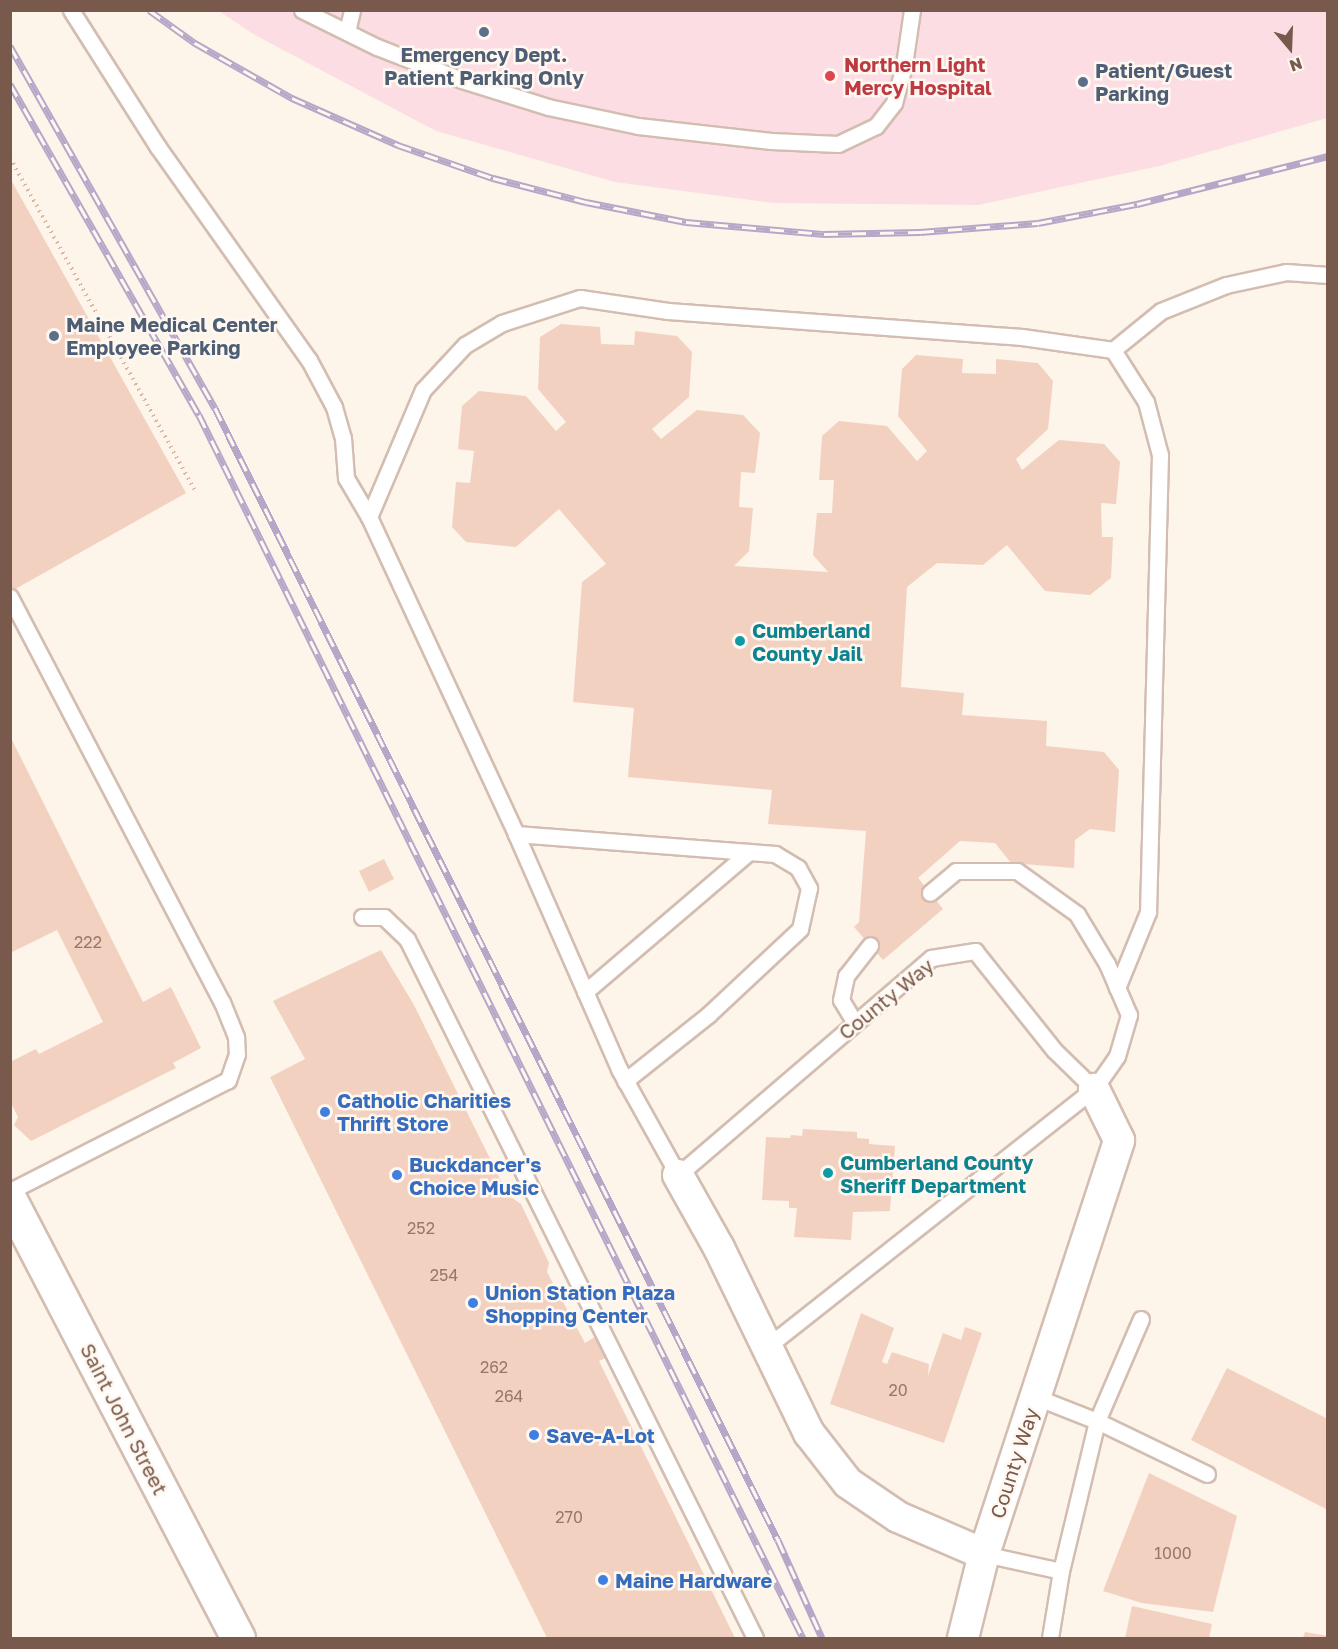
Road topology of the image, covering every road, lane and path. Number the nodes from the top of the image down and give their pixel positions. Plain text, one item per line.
1 (71, 10) edge
2 (302, 10) edge
3 (352, 10) edge
4 (912, 10) edge
5 (347, 32) junction
6 (10, 158) edge
7 (1328, 275) edge
8 (1113, 351) junction
9 (194, 489) dead end
10 (369, 517) junction
11 (10, 597) edge
12 (516, 834) junction
13 (749, 852) junction
14 (930, 893) dead end
15 (362, 917) dead end
16 (870, 945) dead end
17 (1117, 988) junction
18 (585, 992) junction
19 (855, 1023) junction
20 (625, 1081) junction
21 (1094, 1089) junction
22 (678, 1175) junction
23 (10, 1191) edge
24 (10, 1200) edge
25 (1141, 1319) dead end
26 (768, 1346) junction
27 (1036, 1397) junction
28 (1097, 1421) junction
29 (1207, 1474) dead end
30 (984, 1554) junction
31 (1061, 1571) junction
32 (238, 1638) edge
33 (755, 1638) edge
34 (963, 1638) edge
35 (1050, 1638) edge

1 - 10 lane
2 - 5 lane
3 - 5 lane
4 - 5 lane
6 - 9 path
7 - 8 lane
8 - 10 lane
8 - 17 lane
10 - 12 lane
11 - 23 lane
12 - 13 lane
12 - 18 lane
13 - 18 lane
13 - 20 lane
14 - 17 lane
15 - 33 lane
16 - 19 lane
17 - 21 lane
18 - 20 lane
19 - 21 lane, County Way
19 - 22 lane, County Way
20 - 22 lane
21 - 26 lane
21 - 27 street, County Way
22 - 26 street
24 - 32 main road, Saint John Street
25 - 28 lane
26 - 30 street
27 - 28 lane
27 - 30 street, County Way
28 - 29 lane
28 - 31 lane
30 - 31 lane
30 - 34 street, County Way
31 - 35 lane

